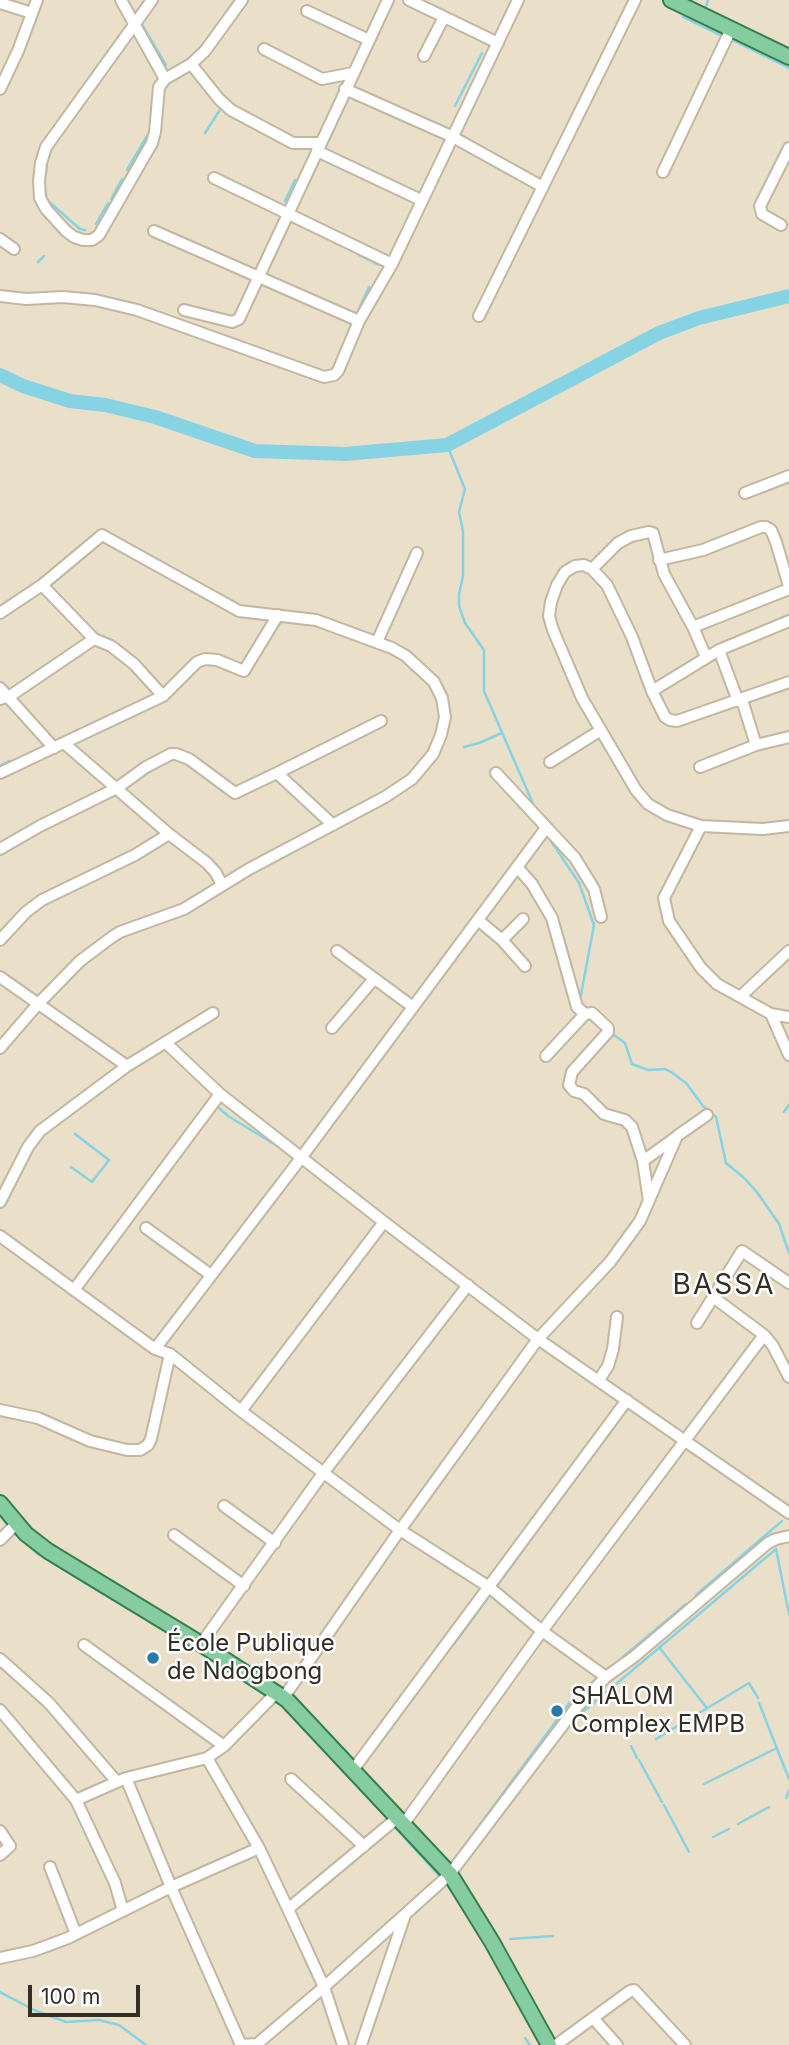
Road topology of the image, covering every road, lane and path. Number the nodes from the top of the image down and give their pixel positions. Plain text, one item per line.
1 (37, 0) edge
2 (121, 0) edge
3 (152, 0) edge
4 (242, 0) edge
5 (388, 0) edge
6 (409, 0) edge
7 (518, 0) edge
8 (635, 0) edge
9 (671, 0) edge
10 (0, 3) edge
11 (307, 11) dead end
12 (32, 13) junction
13 (444, 17) junction
14 (134, 25) junction
15 (731, 29) junction
16 (369, 40) junction
17 (498, 43) junction
18 (264, 50) dead end
19 (424, 56) dead end
20 (789, 57) edge
21 (191, 64) junction
22 (353, 74) junction
23 (165, 79) junction
24 (0, 89) edge
25 (345, 89) junction
26 (451, 136) junction
27 (318, 147) junction
28 (789, 148) edge
29 (663, 172) dead end
30 (214, 178) dead end
31 (543, 187) junction
32 (421, 200) junction
33 (287, 213) junction
34 (781, 225) dead end
35 (154, 231) dead end
36 (0, 239) edge
37 (14, 249) dead end
38 (392, 264) junction
39 (258, 276) junction
40 (0, 296) edge
41 (184, 310) dead end
42 (479, 316) dead end
43 (359, 321) junction
44 (789, 475) edge
45 (745, 493) dead end
46 (417, 553) dead end
47 (659, 560) junction
48 (592, 569) junction
49 (42, 585) junction
50 (789, 587) edge
51 (0, 613) edge
52 (278, 615) junction
53 (789, 621) edge
54 (693, 627) junction
55 (94, 639) junction
56 (377, 642) junction
57 (719, 650) junction
58 (706, 657) junction
59 (789, 682) edge
60 (0, 688) edge
61 (652, 691) junction
62 (163, 696) junction
63 (5, 697) edge
64 (740, 700) junction
65 (381, 722) dead end
66 (601, 730) junction
67 (789, 737) edge
68 (60, 746) junction
69 (756, 746) junction
70 (550, 762) dead end
71 (700, 767) dead end
72 (0, 773) edge
73 (277, 773) junction
74 (496, 773) dead end
75 (117, 788) junction
76 (333, 825) junction
77 (701, 826) junction
78 (789, 826) edge
79 (546, 828) junction
80 (169, 834) junction
81 (0, 849) edge
82 (517, 867) junction
83 (222, 885) junction
84 (601, 917) dead end
85 (523, 919) dead end
86 (478, 920) junction
87 (0, 940) edge
88 (502, 940) junction
89 (337, 951) dead end
90 (789, 951) edge
91 (525, 966) dead end
92 (0, 977) edge
93 (374, 979) junction
94 (741, 996) junction
95 (37, 1004) junction
96 (413, 1007) junction
97 (213, 1013) dead end
98 (585, 1014) junction
99 (771, 1014) junction
100 (789, 1017) edge
101 (332, 1028) dead end
102 (166, 1043) junction
103 (0, 1048) edge
104 (789, 1055) edge
105 (547, 1056) dead end
106 (127, 1066) junction
107 (220, 1094) junction
108 (707, 1115) dead end
109 (683, 1130) junction
110 (301, 1158) junction
111 (643, 1161) junction
112 (0, 1202) edge
113 (649, 1204) junction
114 (384, 1222) junction
115 (146, 1228) dead end
116 (0, 1236) edge
117 (211, 1275) junction
118 (789, 1283) edge
119 (468, 1285) junction
120 (74, 1290) junction
121 (713, 1297) junction
122 (617, 1317) dead end
123 (697, 1324) dead end
124 (764, 1335) junction
125 (538, 1339) junction
126 (155, 1349) junction
127 (170, 1354) junction
128 (789, 1377) edge
129 (599, 1380) junction
130 (627, 1401) junction
131 (0, 1410) edge
132 (241, 1411) junction
133 (686, 1441) junction
134 (324, 1472) junction
135 (0, 1503) edge
136 (224, 1506) dead end
137 (789, 1513) edge
138 (17, 1523) junction
139 (400, 1530) junction
140 (174, 1535) dead end
141 (789, 1536) edge
142 (0, 1540) edge
143 (275, 1544) junction
144 (244, 1586) junction
145 (489, 1587) junction
146 (542, 1631) junction
147 (201, 1644) junction
148 (84, 1645) dead end
149 (0, 1659) edge
150 (606, 1677) junction
151 (281, 1695) junction
152 (1, 1714) edge
153 (224, 1745) junction
154 (207, 1758) junction
155 (353, 1770) junction
156 (291, 1779) dead end
157 (121, 1781) junction
158 (76, 1800) junction
159 (399, 1822) junction
160 (0, 1831) edge
161 (365, 1846) junction
162 (259, 1848) junction
163 (0, 1855) edge
164 (50, 1867) dead end
165 (450, 1874) junction
166 (171, 1887) junction
167 (288, 1909) junction
168 (124, 1911) junction
169 (406, 1912) junction
170 (76, 1934) junction
171 (0, 1958) edge
172 (324, 1987) junction
173 (593, 2018) junction
174 (343, 2045) edge
175 (361, 2045) edge
176 (549, 2045) edge
177 (556, 2045) edge
178 (617, 2045) edge
179 (685, 2045) edge

1 - 12 street
2 - 14 street
3 - 14 street
4 - 21 street
5 - 16 street
6 - 13 street
7 - 17 street
8 - 31 street
9 - 15 main road
10 - 12 street
11 - 16 street
12 - 24 street
13 - 17 street
13 - 19 street
14 - 23 street
14 - 23 street
15 - 20 main road
15 - 29 street
16 - 22 street
17 - 26 street
18 - 22 street
21 - 23 street
21 - 27 street
22 - 25 street
25 - 26 street
25 - 27 street
26 - 31 street
26 - 32 street
27 - 32 street
27 - 33 street
28 - 34 street
30 - 33 street
31 - 42 street
32 - 38 street
33 - 38 street
33 - 39 street
35 - 39 street
36 - 37 street
38 - 43 street
39 - 41 street
39 - 43 street
40 - 43 street
44 - 45 street
46 - 56 street
47 - 48 street
47 - 50 street
47 - 54 street
48 - 61 street
48 - 66 street
49 - 51 street
49 - 52 street
49 - 55 street
50 - 54 street
52 - 56 street
52 - 62 street
53 - 57 street
54 - 58 street
55 - 62 street
55 - 63 street
56 - 76 street
57 - 58 street
57 - 64 street
58 - 61 street
59 - 64 street
60 - 63 street
61 - 64 street
62 - 68 street
63 - 68 street
64 - 69 street
65 - 73 street
66 - 70 street
66 - 77 street
67 - 69 street
68 - 72 street
68 - 75 street
69 - 71 street
73 - 75 street
73 - 76 street
74 - 79 street
75 - 80 street
75 - 81 street
76 - 83 street
77 - 78 street
77 - 94 street
79 - 82 street
79 - 84 street
80 - 83 street
80 - 87 street
82 - 86 street
82 - 98 street
83 - 95 street
85 - 88 street
86 - 88 street
86 - 96 street
88 - 91 street
89 - 93 street
90 - 94 street
92 - 95 street
93 - 96 street
93 - 101 street
94 - 99 street
95 - 103 street
95 - 106 street
96 - 110 street
97 - 102 street
98 - 105 street
98 - 111 street
99 - 100 street
99 - 104 street
102 - 106 street
102 - 107 street
106 - 112 street
107 - 110 street
107 - 120 street
108 - 109 street
109 - 111 street
109 - 113 street
110 - 114 street
110 - 117 street
111 - 113 street
113 - 125 street
114 - 119 street
114 - 132 street
115 - 117 street
116 - 120 street
117 - 126 street
118 - 121 street
119 - 125 street
119 - 134 street
120 - 126 street
121 - 123 street
121 - 124 street
122 - 129 street
124 - 128 street
124 - 133 street
125 - 129 street
125 - 139 street
126 - 127 street
127 - 131 street
127 - 132 street
129 - 130 street
130 - 133 street
130 - 145 street
132 - 134 street
133 - 137 street
133 - 146 street
134 - 139 street
134 - 143 street
135 - 138 main road
136 - 143 street
138 - 142 street
138 - 147 main road
139 - 145 street
139 - 151 street
140 - 144 street
141 - 150 street
143 - 144 street
144 - 147 street
145 - 146 street
145 - 155 street
146 - 150 street
146 - 159 street
147 - 151 main road
148 - 153 street
149 - 157 street
150 - 165 street
151 - 153 street
151 - 155 main road
152 - 158 street
153 - 154 street
154 - 157 street
154 - 162 street
155 - 159 main road
156 - 161 street
157 - 158 street
157 - 166 street
158 - 168 street
159 - 161 street
159 - 165 main road
160 - 163 street
161 - 167 street
162 - 166 street
162 - 167 street
164 - 170 street
165 - 169 street
165 - 176 main road
166 - 168 street
166 - 172 street
167 - 172 street
168 - 170 street
169 - 172 street
169 - 175 street
170 - 171 street
172 - 174 street
173 - 177 street
173 - 178 street
173 - 179 street

